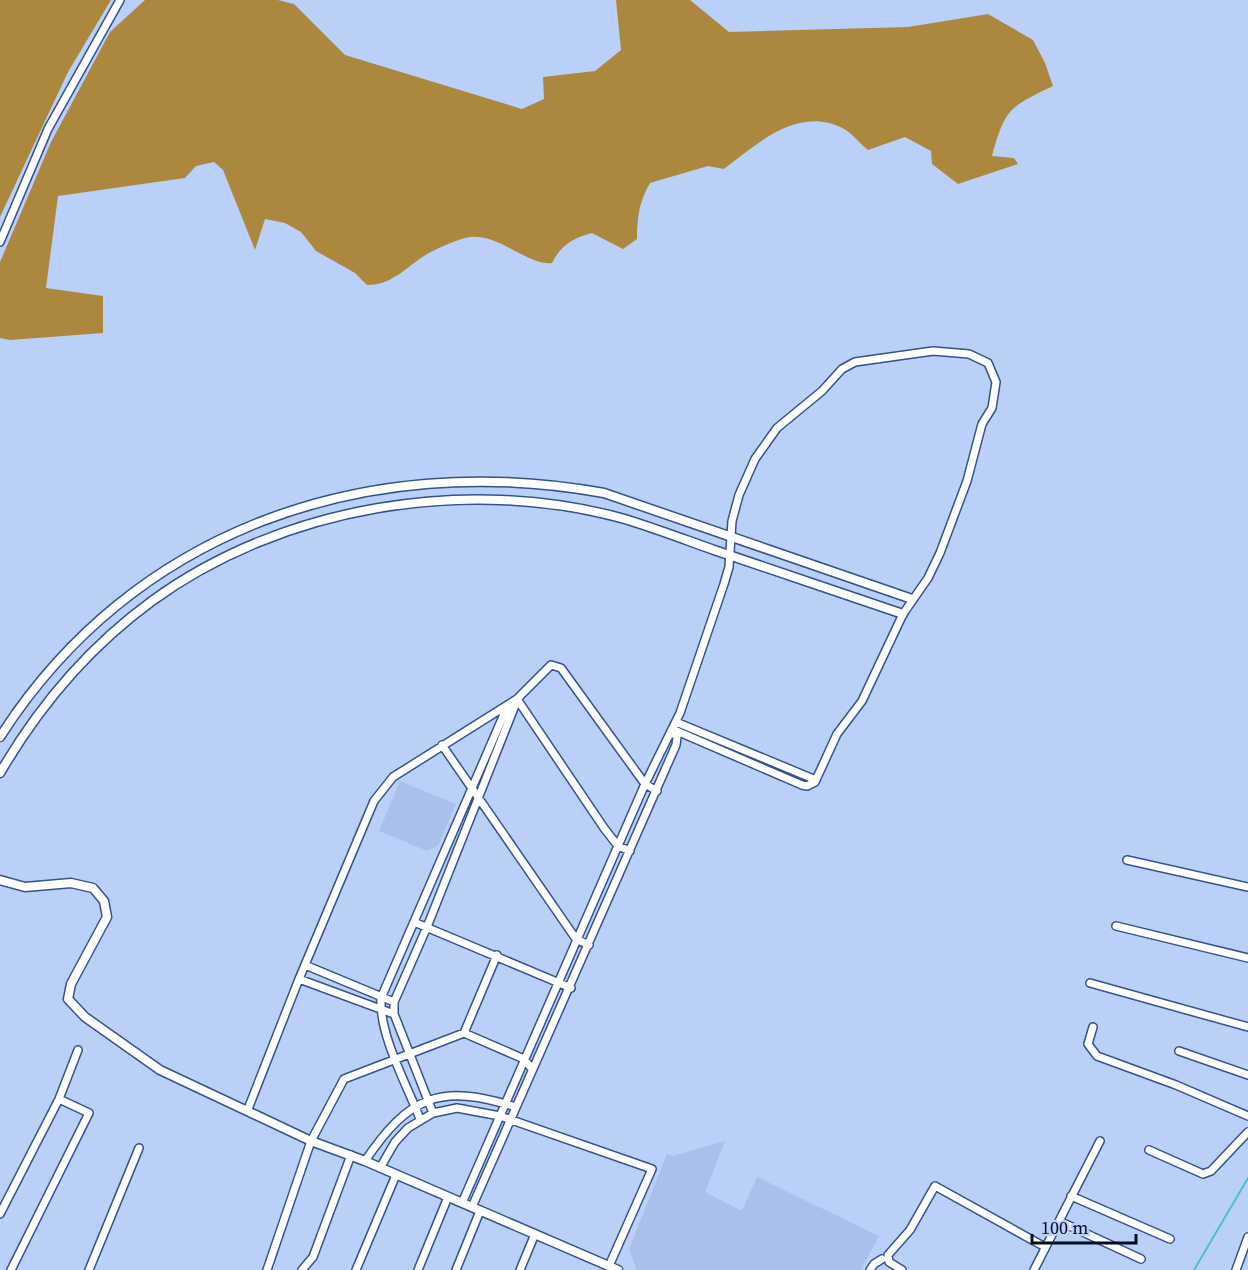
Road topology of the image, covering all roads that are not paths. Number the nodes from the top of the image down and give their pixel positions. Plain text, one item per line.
1 (120, 0) edge
2 (0, 242) edge
3 (731, 535) junction
4 (730, 555) junction
5 (912, 599) junction
6 (903, 614) junction
7 (517, 699) junction
8 (511, 706) junction
9 (676, 722) junction
10 (671, 730) junction
11 (0, 737) edge
12 (442, 745) junction
13 (739, 748) junction
14 (735, 756) junction
15 (0, 772) edge
16 (816, 780) junction
17 (645, 784) junction
18 (472, 789) junction
19 (657, 791) junction
20 (478, 798) junction
21 (618, 846) junction
22 (630, 852) junction
23 (1127, 860) dead end
24 (0, 880) edge
25 (1248, 887) edge
26 (414, 922) junction
27 (1116, 926) dead end
28 (427, 927) junction
29 (576, 939) junction
30 (589, 945) junction
31 (497, 955) junction
32 (1248, 958) edge
33 (305, 965) junction
34 (299, 979) junction
35 (557, 982) junction
36 (1090, 983) dead end
37 (571, 988) junction
38 (381, 998) junction
39 (394, 1002) junction
40 (380, 1011) junction
41 (394, 1014) junction
42 (1093, 1027) dead end
43 (1248, 1027) edge
44 (464, 1033) junction
45 (78, 1050) dead end
46 (1179, 1051) dead end
47 (410, 1053) junction
48 (396, 1058) junction
49 (524, 1059) junction
50 (532, 1070) junction
51 (1248, 1075) edge
52 (59, 1099) junction
53 (428, 1100) junction
54 (505, 1103) junction
55 (415, 1106) junction
56 (516, 1107) junction
57 (248, 1109) junction
58 (433, 1113) junction
59 (500, 1116) junction
60 (1248, 1116) edge
61 (420, 1119) junction
62 (511, 1120) junction
63 (1248, 1132) edge
64 (311, 1141) junction
65 (1100, 1141) dead end
66 (139, 1148) dead end
67 (1149, 1150) dead end
68 (351, 1155) junction
69 (365, 1161) junction
70 (380, 1168) junction
71 (396, 1175) junction
72 (1071, 1196) junction
73 (447, 1197) junction
74 (462, 1203) junction
75 (476, 1209) junction
76 (0, 1214) edge
77 (1059, 1221) junction
78 (535, 1234) junction
79 (1248, 1237) edge
80 (1170, 1239) dead end
81 (1045, 1247) junction
82 (882, 1259) dead end
83 (1141, 1259) dead end
84 (1244, 1260) edge
85 (609, 1266) junction
86 (11, 1270) edge
87 (89, 1270) edge
88 (267, 1270) edge
89 (302, 1270) edge
90 (356, 1270) edge
91 (418, 1270) edge
92 (456, 1270) edge
93 (520, 1270) edge
94 (618, 1270) edge
95 (870, 1270) edge
96 (902, 1270) edge
97 (1034, 1270) edge
98 (1236, 1270) edge

1 - 2 street
3 - 4 street
3 - 5 street
3 - 5 street
3 - 11 street
4 - 6 street
4 - 9 street
4 - 15 street
5 - 6 street
6 - 16 street
7 - 8 street
7 - 17 street
7 - 21 street
8 - 12 street
8 - 18 street
8 - 20 street
9 - 10 street
9 - 13 street
10 - 14 street
10 - 17 street
10 - 19 street
12 - 18 street
12 - 33 street
13 - 14 street
13 - 16 street
14 - 16 street
17 - 19 street
17 - 21 street
18 - 20 street
18 - 26 street
19 - 22 street
20 - 28 street
20 - 29 street
21 - 22 street
21 - 29 street
22 - 30 street
23 - 25 street
24 - 57 street
26 - 28 street
26 - 38 street
27 - 32 street
28 - 31 street
28 - 39 street
29 - 30 street
29 - 35 street
30 - 37 street
31 - 35 street
31 - 44 street
33 - 34 street
33 - 38 street
34 - 40 street
34 - 57 street
35 - 37 street
35 - 49 street
36 - 43 street
37 - 50 street
38 - 39 street
38 - 40 street
39 - 41 street
40 - 41 street
40 - 48 street
41 - 47 street
42 - 60 street
44 - 47 street
44 - 49 street
45 - 52 street
46 - 51 street
47 - 48 street
47 - 53 street
48 - 55 street
48 - 64 street
49 - 50 street
49 - 54 street
50 - 56 street
52 - 76 street
52 - 86 street
53 - 54 street
53 - 55 street
53 - 58 street
54 - 56 street
54 - 59 street
55 - 61 street
55 - 69 street
56 - 62 street
57 - 64 street
58 - 59 street
58 - 61 street
59 - 62 street
59 - 74 street
61 - 70 street
62 - 75 street
62 - 85 street
63 - 67 street
64 - 68 street
64 - 88 street
65 - 72 street
66 - 87 street
68 - 69 street
68 - 89 street
69 - 70 street
70 - 71 street
71 - 73 street
71 - 90 street
72 - 77 street
72 - 80 street
73 - 74 street
73 - 91 street
74 - 75 street
75 - 78 street
75 - 92 street
77 - 81 street
77 - 83 street
78 - 85 street
78 - 93 street
79 - 84 street
81 - 96 street
81 - 97 street
82 - 95 street
84 - 98 street
85 - 94 street

